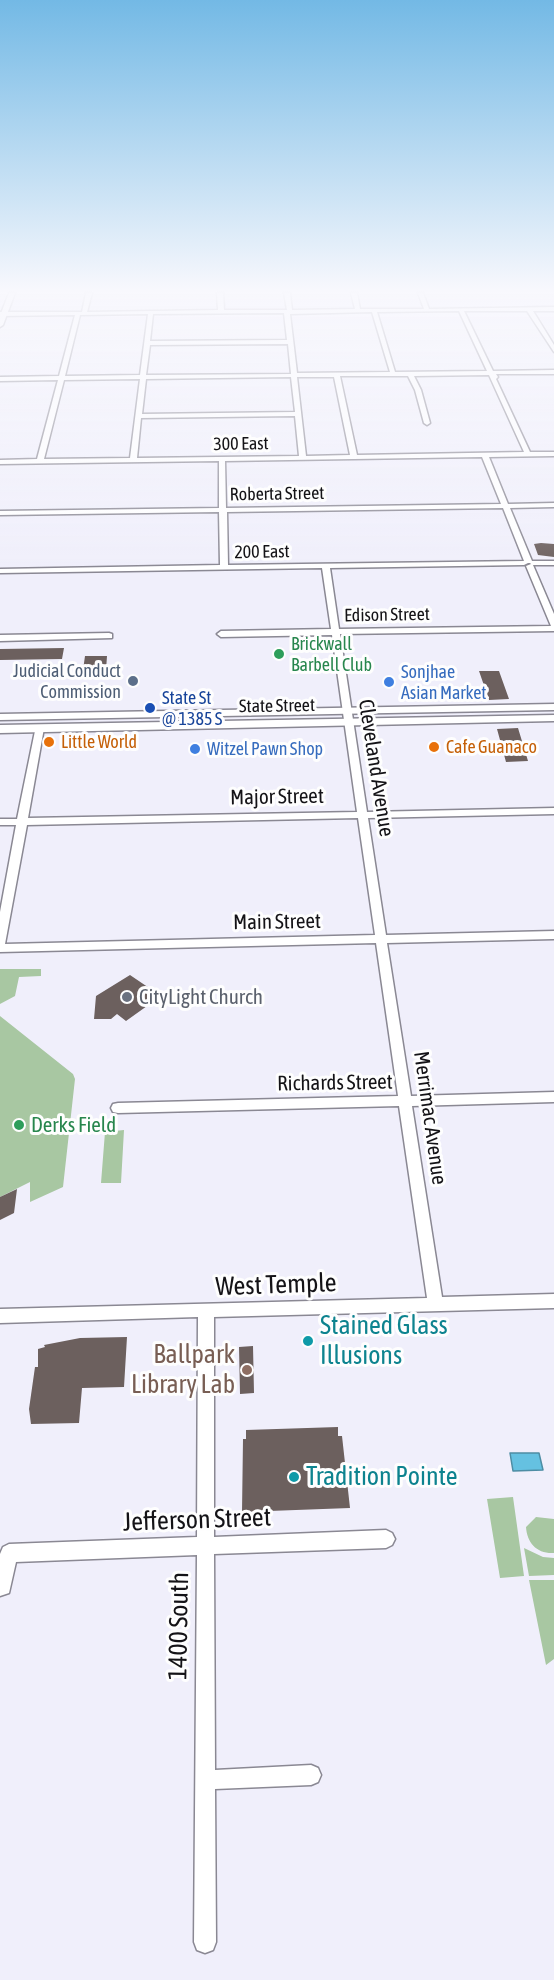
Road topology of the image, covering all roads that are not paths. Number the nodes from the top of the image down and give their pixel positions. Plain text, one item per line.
1 (60, 385) edge
2 (142, 385) edge
3 (295, 385) edge
4 (339, 385) edge
5 (416, 385) edge
6 (496, 385) edge
7 (297, 414) junction
8 (139, 416) junction
9 (427, 423) dead end
10 (554, 454) edge
11 (485, 455) junction
12 (528, 455) junction
13 (354, 457) junction
14 (303, 458) junction
15 (222, 459) junction
16 (133, 460) junction
17 (40, 461) junction
18 (0, 462) edge
19 (554, 505) edge
20 (505, 506) junction
21 (223, 510) junction
22 (0, 513) edge
23 (554, 563) edge
24 (529, 564) junction
25 (326, 567) junction
26 (224, 568) junction
27 (0, 571) edge
28 (554, 626) edge
29 (336, 632) junction
30 (221, 634) dead end
31 (109, 636) dead end
32 (0, 638) edge
33 (554, 707) edge
34 (0, 717) edge
35 (349, 717) junction
36 (554, 718) edge
37 (39, 728) junction
38 (0, 729) edge
39 (554, 812) edge
40 (364, 815) junction
41 (0, 822) edge
42 (22, 822) junction
43 (554, 935) edge
44 (382, 939) junction
45 (0, 946) edge
46 (554, 1098) edge
47 (406, 1101) junction
48 (118, 1108) dead end
49 (554, 1301) edge
50 (435, 1304) junction
51 (206, 1311) junction
52 (0, 1316) edge
53 (386, 1539) dead end
54 (206, 1546) junction
55 (1, 1587) edge
56 (311, 1775) dead end
57 (205, 1780) junction
58 (205, 1942) dead end

1 - 17 street
2 - 8 street
3 - 7 street
4 - 13 street
5 - 9 street
6 - 12 street
7 - 8 street
7 - 14 street
8 - 16 street
10 - 12 street, 300 East
11 - 12 street, 300 East
11 - 13 street, 300 East
11 - 20 street
13 - 14 street, 300 East
14 - 15 street, 300 East
15 - 16 street, 300 East
15 - 21 street
16 - 17 street, 300 East
17 - 18 street, 300 East
19 - 20 street, Roberta Street
20 - 21 street, Roberta Street
20 - 24 street
21 - 22 street, Roberta Street
21 - 26 street
23 - 24 street, 200 East
24 - 25 street, 200 East
24 - 28 street
25 - 26 street, 200 East
25 - 29 street, Cleveland Avenue
26 - 27 street, 200 East
28 - 29 street, Edison Street
29 - 30 street, Edison Street
29 - 35 street, Cleveland Avenue
31 - 32 street
33 - 35 main road, State Street
34 - 35 main road, State Street
35 - 36 main road, State Street
35 - 37 main road, State Street
35 - 40 street, Cleveland Avenue
37 - 38 main road, State Street
37 - 42 street
39 - 40 street, Major Street
40 - 42 street, Major Street
40 - 44 street, Cleveland Avenue
41 - 42 street, Major Street
42 - 45 street
43 - 44 street, Main Street
44 - 45 street, Main Street
44 - 47 street, Merrimac Avenue
46 - 47 street, Richards Street
47 - 48 street, Richards Street
47 - 50 street, Merrimac Avenue
49 - 50 street, West Temple
50 - 51 street, West Temple
51 - 52 street, West Temple
51 - 54 street, 1400 South
53 - 54 street, Jefferson Street
54 - 55 street, Jefferson Street
54 - 57 street, 1400 South
56 - 57 street
57 - 58 street, 1400 South

